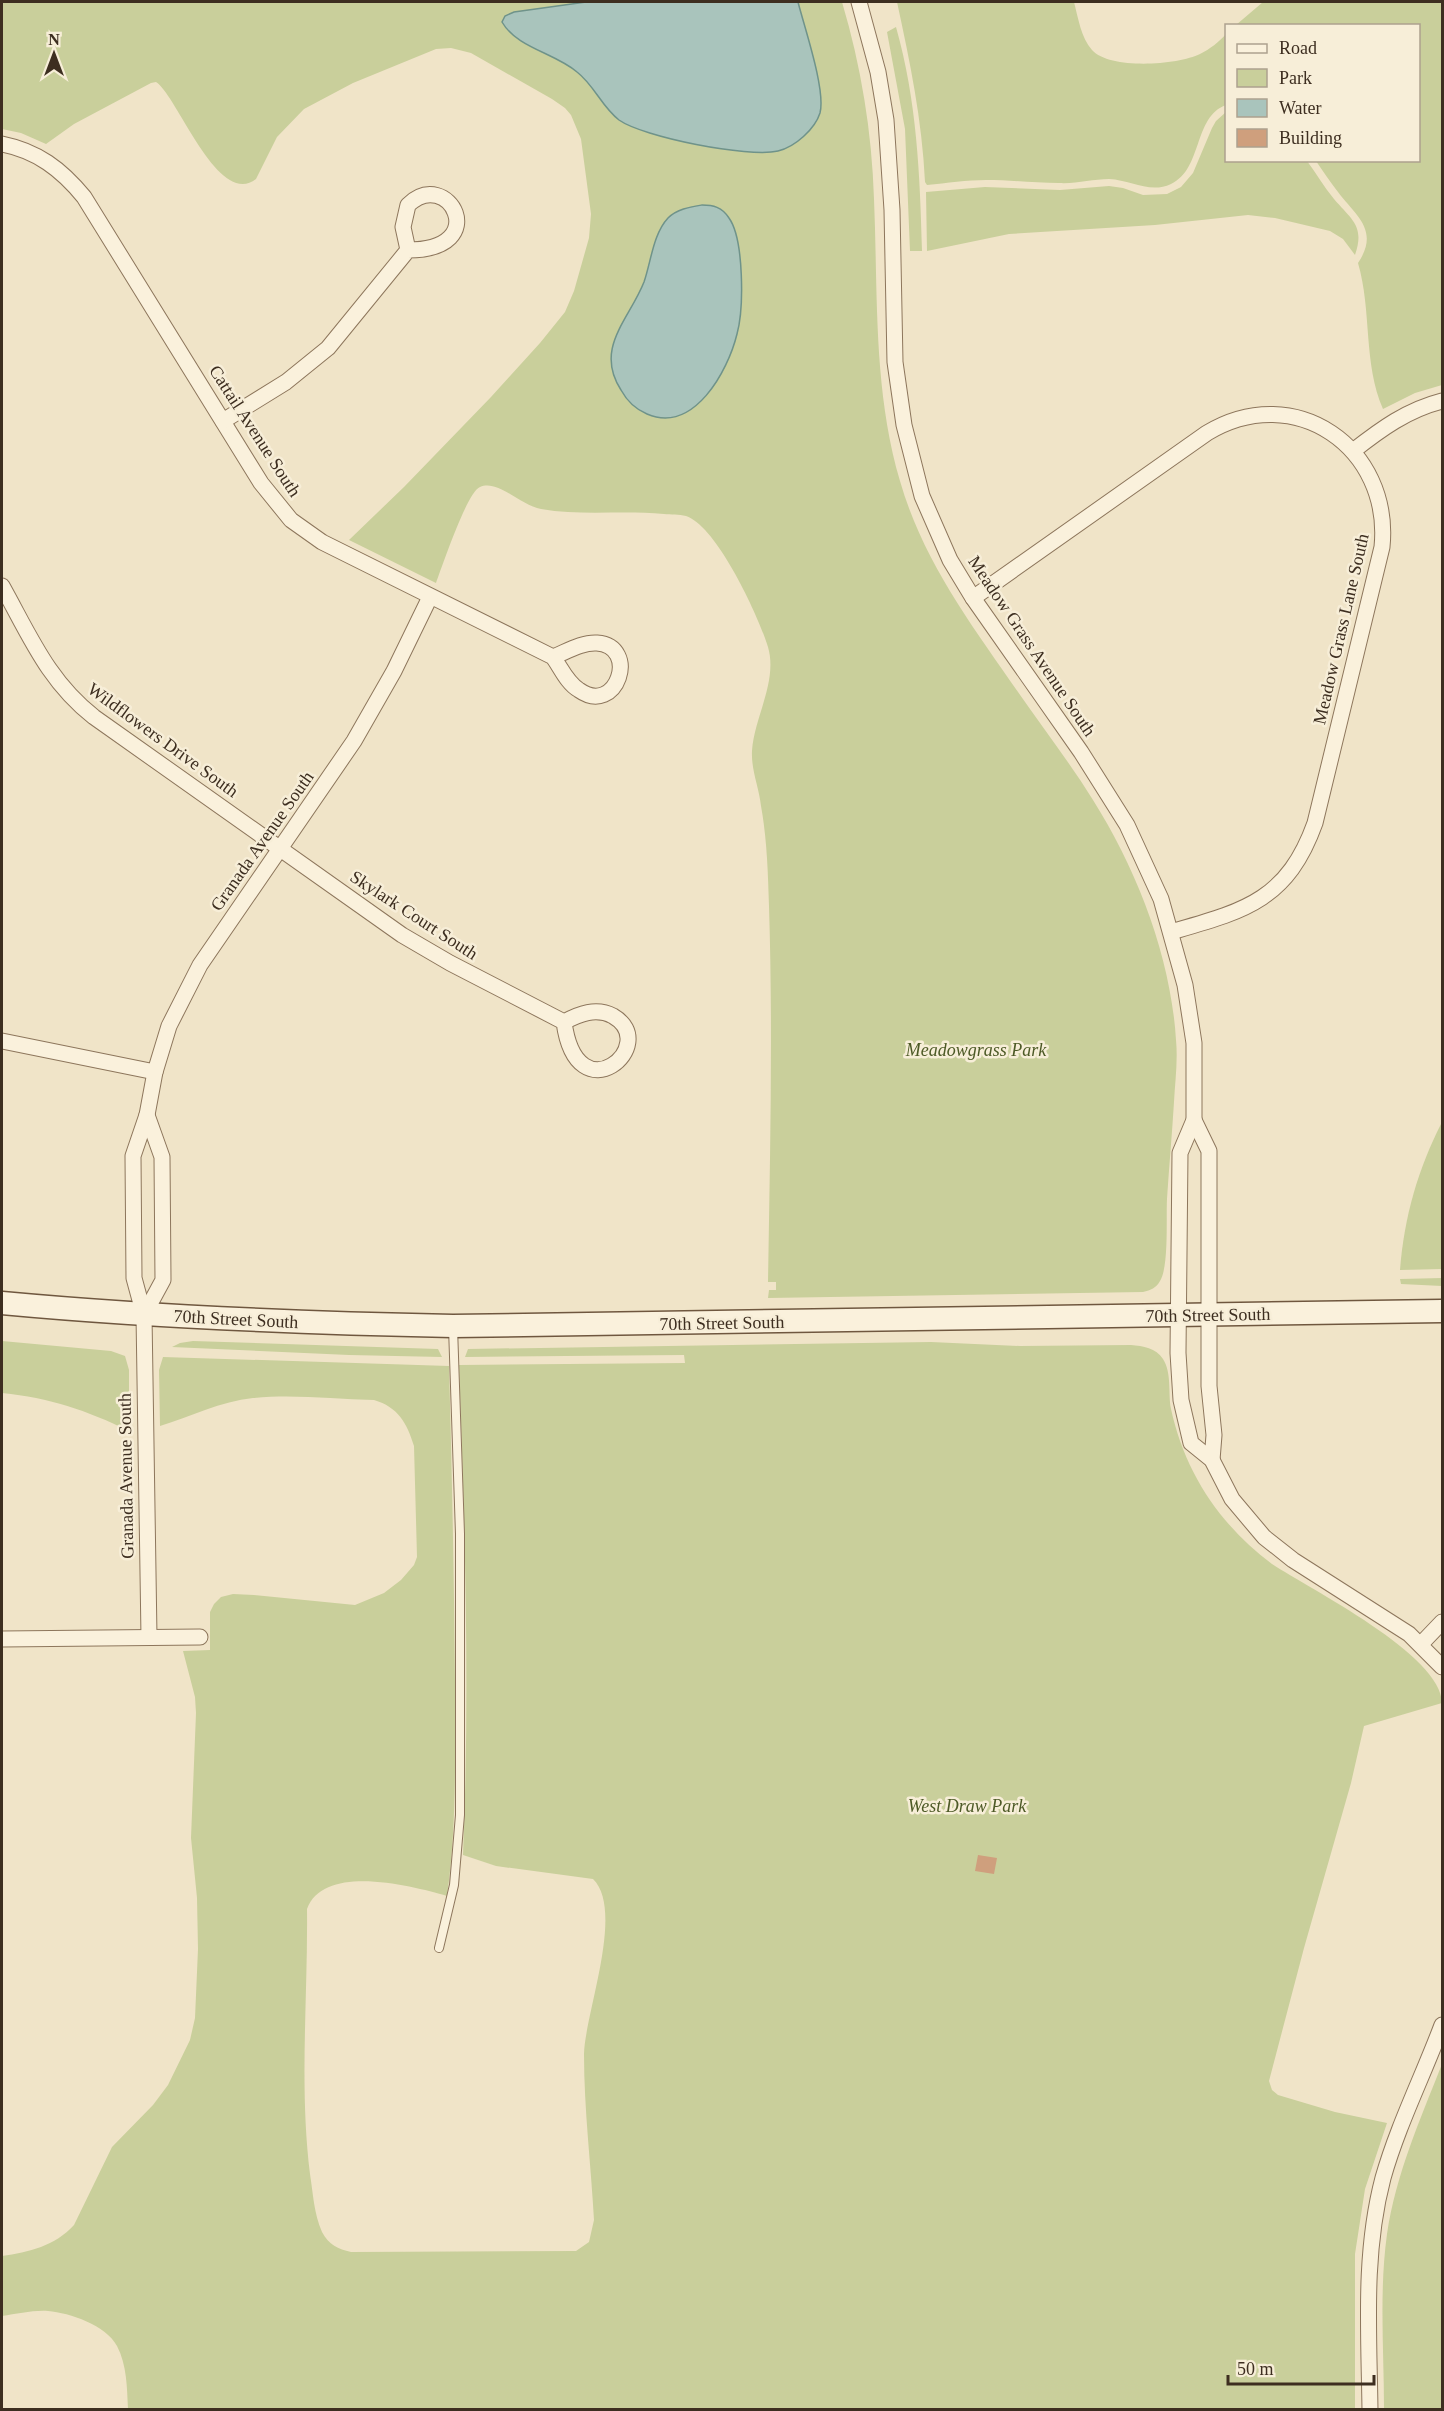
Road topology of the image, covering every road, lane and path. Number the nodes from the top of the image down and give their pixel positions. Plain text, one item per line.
1 (859, 2) edge
2 (2, 144) edge
3 (408, 250) dead end
4 (1443, 401) edge
5 (223, 421) junction
6 (1353, 451) junction
7 (2, 586) edge
8 (430, 597) junction
9 (973, 598) junction
10 (553, 657) dead end
11 (280, 849) junction
12 (1171, 932) junction
13 (564, 1022) junction
14 (2, 1041) edge
15 (155, 1072) junction
16 (147, 1115) junction
17 (1194, 1120) junction
18 (2, 1303) edge
19 (1443, 1311) edge
20 (144, 1315) junction
21 (1178, 1315) junction
22 (1210, 1315) junction
23 (453, 1326) junction
24 (1212, 1460) junction
25 (1443, 1623) edge
26 (200, 1637) dead end
27 (149, 1638) junction
28 (2, 1640) edge
29 (1421, 1644) junction
30 (1443, 1667) edge
31 (439, 1948) dead end
32 (1443, 2025) edge
33 (1370, 2409) edge

1 - 9 street, Meadow Grass Avenue South
2 - 5 street, Cattail Avenue South
3 - 5 street
4 - 6 street
5 - 8 street, Cattail Avenue South
6 - 9 street, Meadow Grass Lane South
6 - 12 street, Meadow Grass Lane South
7 - 11 street, Wildflowers Drive South
8 - 10 street, Cattail Avenue South
8 - 11 street, Granada Avenue South
9 - 12 street, Meadow Grass Avenue South
11 - 13 street, Skylark Court South
11 - 15 street, Granada Avenue South
12 - 17 street, Meadow Grass Avenue South
13 - 13 street
14 - 15 street
15 - 16 street, Granada Avenue South
16 - 20 street, Granada Avenue South
16 - 20 street, Granada Avenue South
17 - 21 street, Meadow Grass Avenue South
17 - 22 street, Meadow Grass Avenue South
18 - 20 main road, 70th Street South
19 - 22 main road, 70th Street South
20 - 23 main road, 70th Street South
20 - 27 street, Granada Avenue South
21 - 22 main road, 70th Street South
21 - 23 main road, 70th Street South
21 - 24 street, Meadow Grass Avenue South
22 - 24 street, Meadow Grass Avenue South
23 - 31 lane
24 - 29 street, Meadow Grass Avenue South
25 - 29 street
26 - 27 street
27 - 28 street
29 - 30 street, Meadow Grass Avenue South
32 - 33 street

